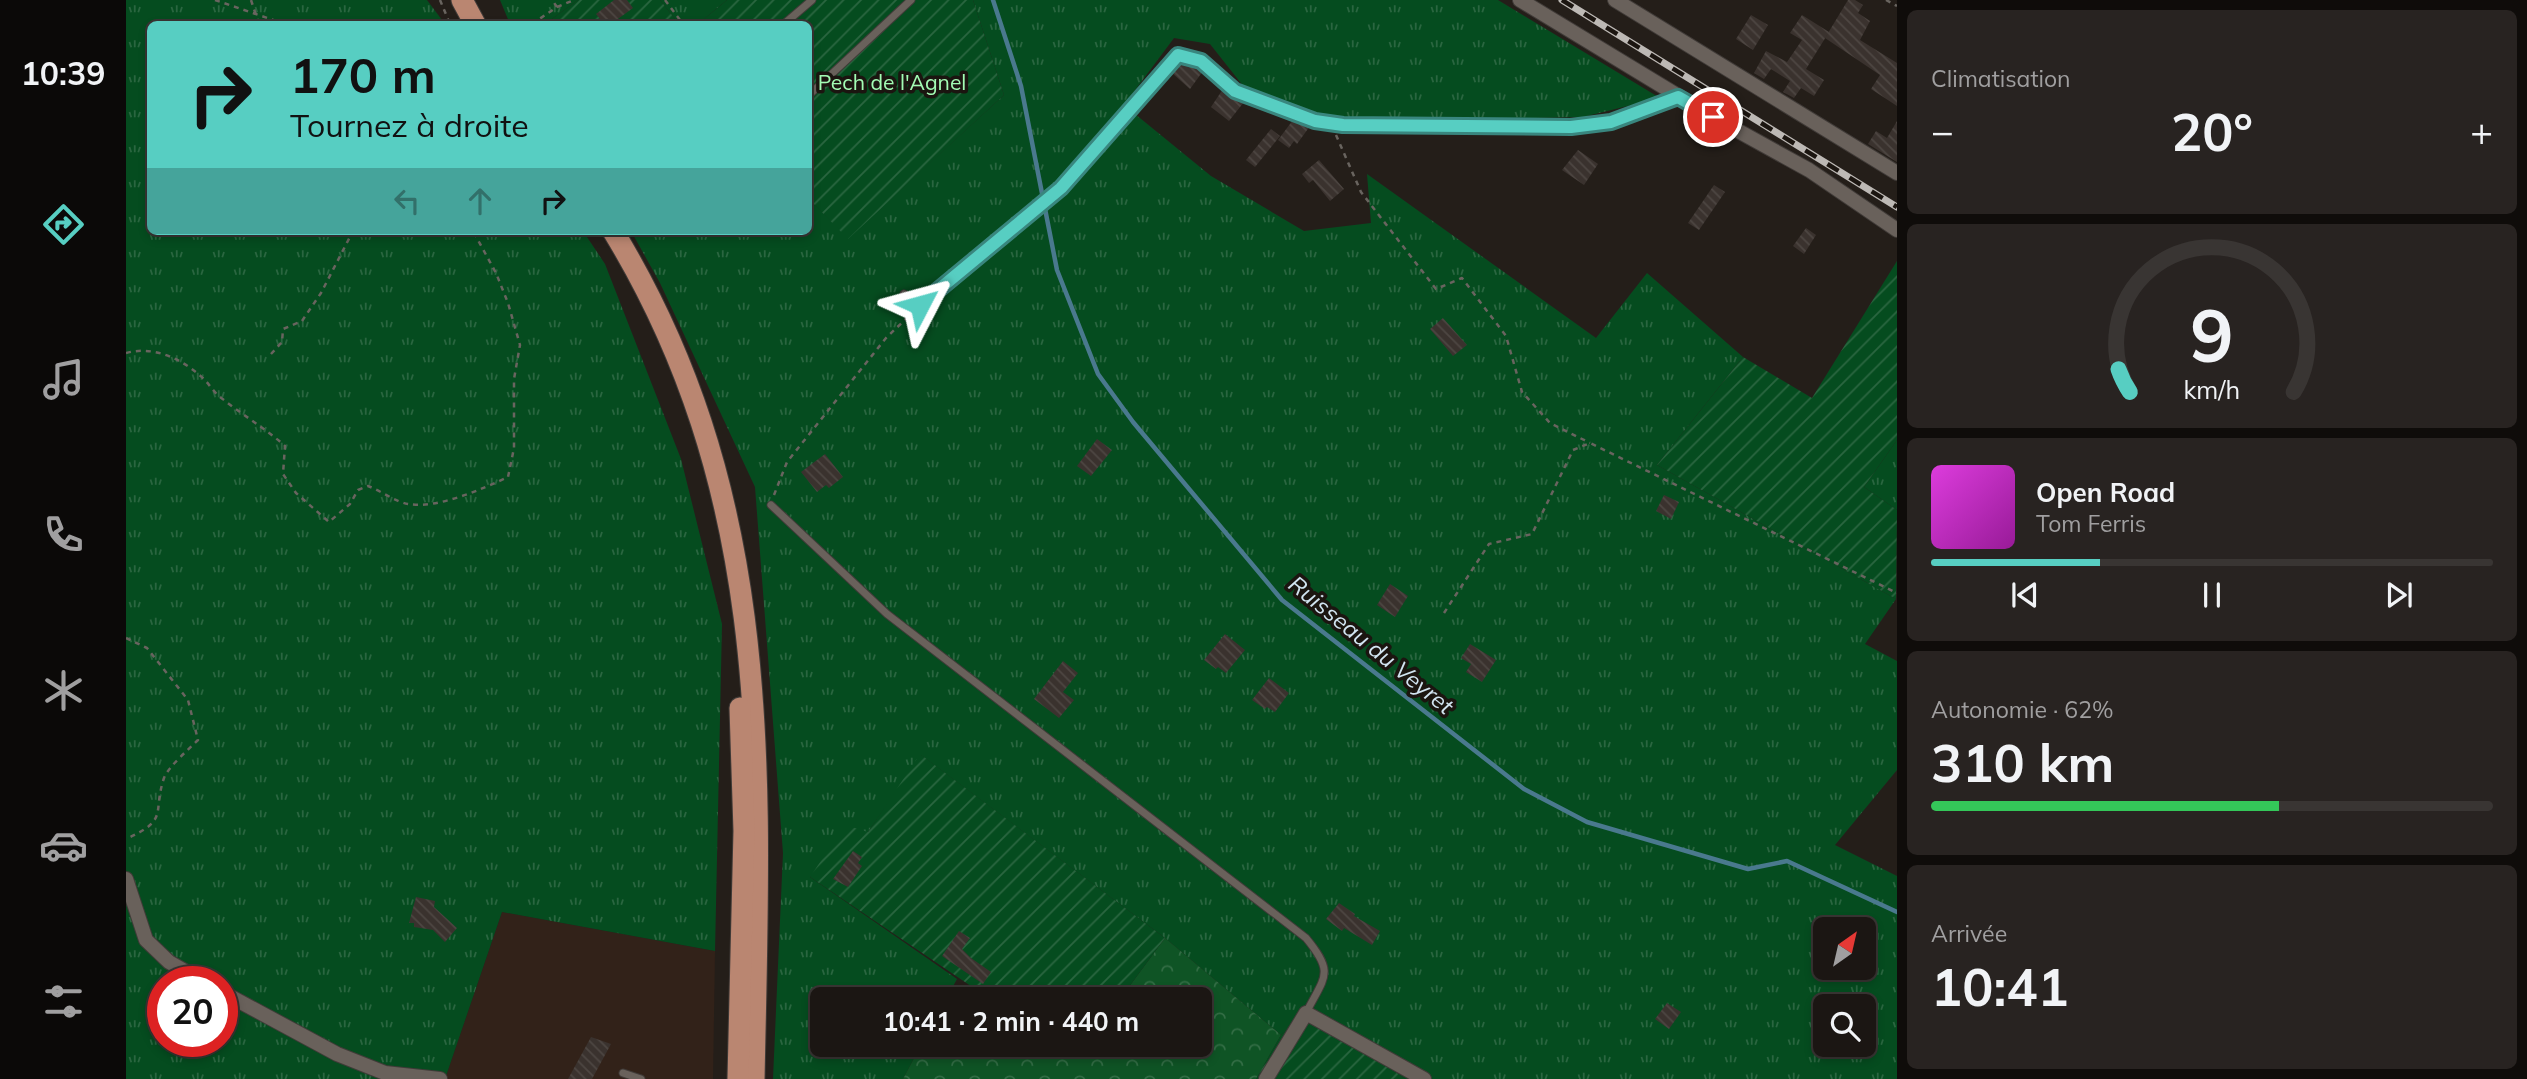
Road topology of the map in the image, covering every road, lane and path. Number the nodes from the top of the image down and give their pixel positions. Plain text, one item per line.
1 (215, 0) edge
2 (251, 0) edge
3 (440, 0) edge
4 (462, 0) edge
5 (476, 0) edge
6 (552, 0) edge
7 (574, 0) edge
8 (665, 0) edge
9 (812, 0) edge
10 (911, 0) edge
11 (1520, 0) edge
12 (1615, 0) edge
13 (1886, 0) edge
14 (557, 6) junction
15 (1897, 6) edge
16 (257, 14) junction
17 (259, 21) edge
18 (277, 21) edge
19 (449, 21) edge
20 (473, 21) edge
21 (487, 21) edge
22 (536, 21) edge
23 (681, 21) edge
24 (788, 21) edge
25 (812, 92) edge
26 (1678, 97) junction
27 (1331, 124) junction
28 (1897, 173) edge
29 (1897, 230) edge
30 (351, 235) edge
31 (475, 235) edge
32 (603, 235) edge
33 (615, 235) edge
34 (904, 294) dead end
35 (920, 305) junction
36 (126, 353) edge
37 (271, 354) dead end
38 (1590, 443) junction
39 (771, 505) joint
40 (1897, 593) edge
41 (1444, 613) dead end
42 (126, 638) edge
43 (126, 839) edge
44 (126, 879) edge
45 (177, 966) edge
46 (238, 1001) edge
47 (1306, 1013) junction
48 (623, 1073) dead end
49 (748, 1077) edge
50 (430, 1079) edge
51 (641, 1079) edge
52 (1266, 1079) edge
53 (1424, 1079) edge

1 - 16 path
2 - 16 path
3 - 19 path
4 - 20 main road
5 - 21 main road
6 - 14 path
7 - 14 path
8 - 23 path
9 - 24 lane
10 - 25 lane
11 - 26 street
12 - 28 street
13 - 15 path
14 - 22 path
16 - 17 path
16 - 18 path
26 - 27 lane
26 - 29 street
27 - 35 lane
27 - 38 path
30 - 37 path
31 - 36 path
32 - 49 main road
33 - 49 main road
34 - 35 lane
35 - 39 path
38 - 40 path
38 - 41 path
39 - 47 lane
42 - 43 path
44 - 45 street
46 - 50 street
47 - 52 street
47 - 53 street
48 - 51 lane

